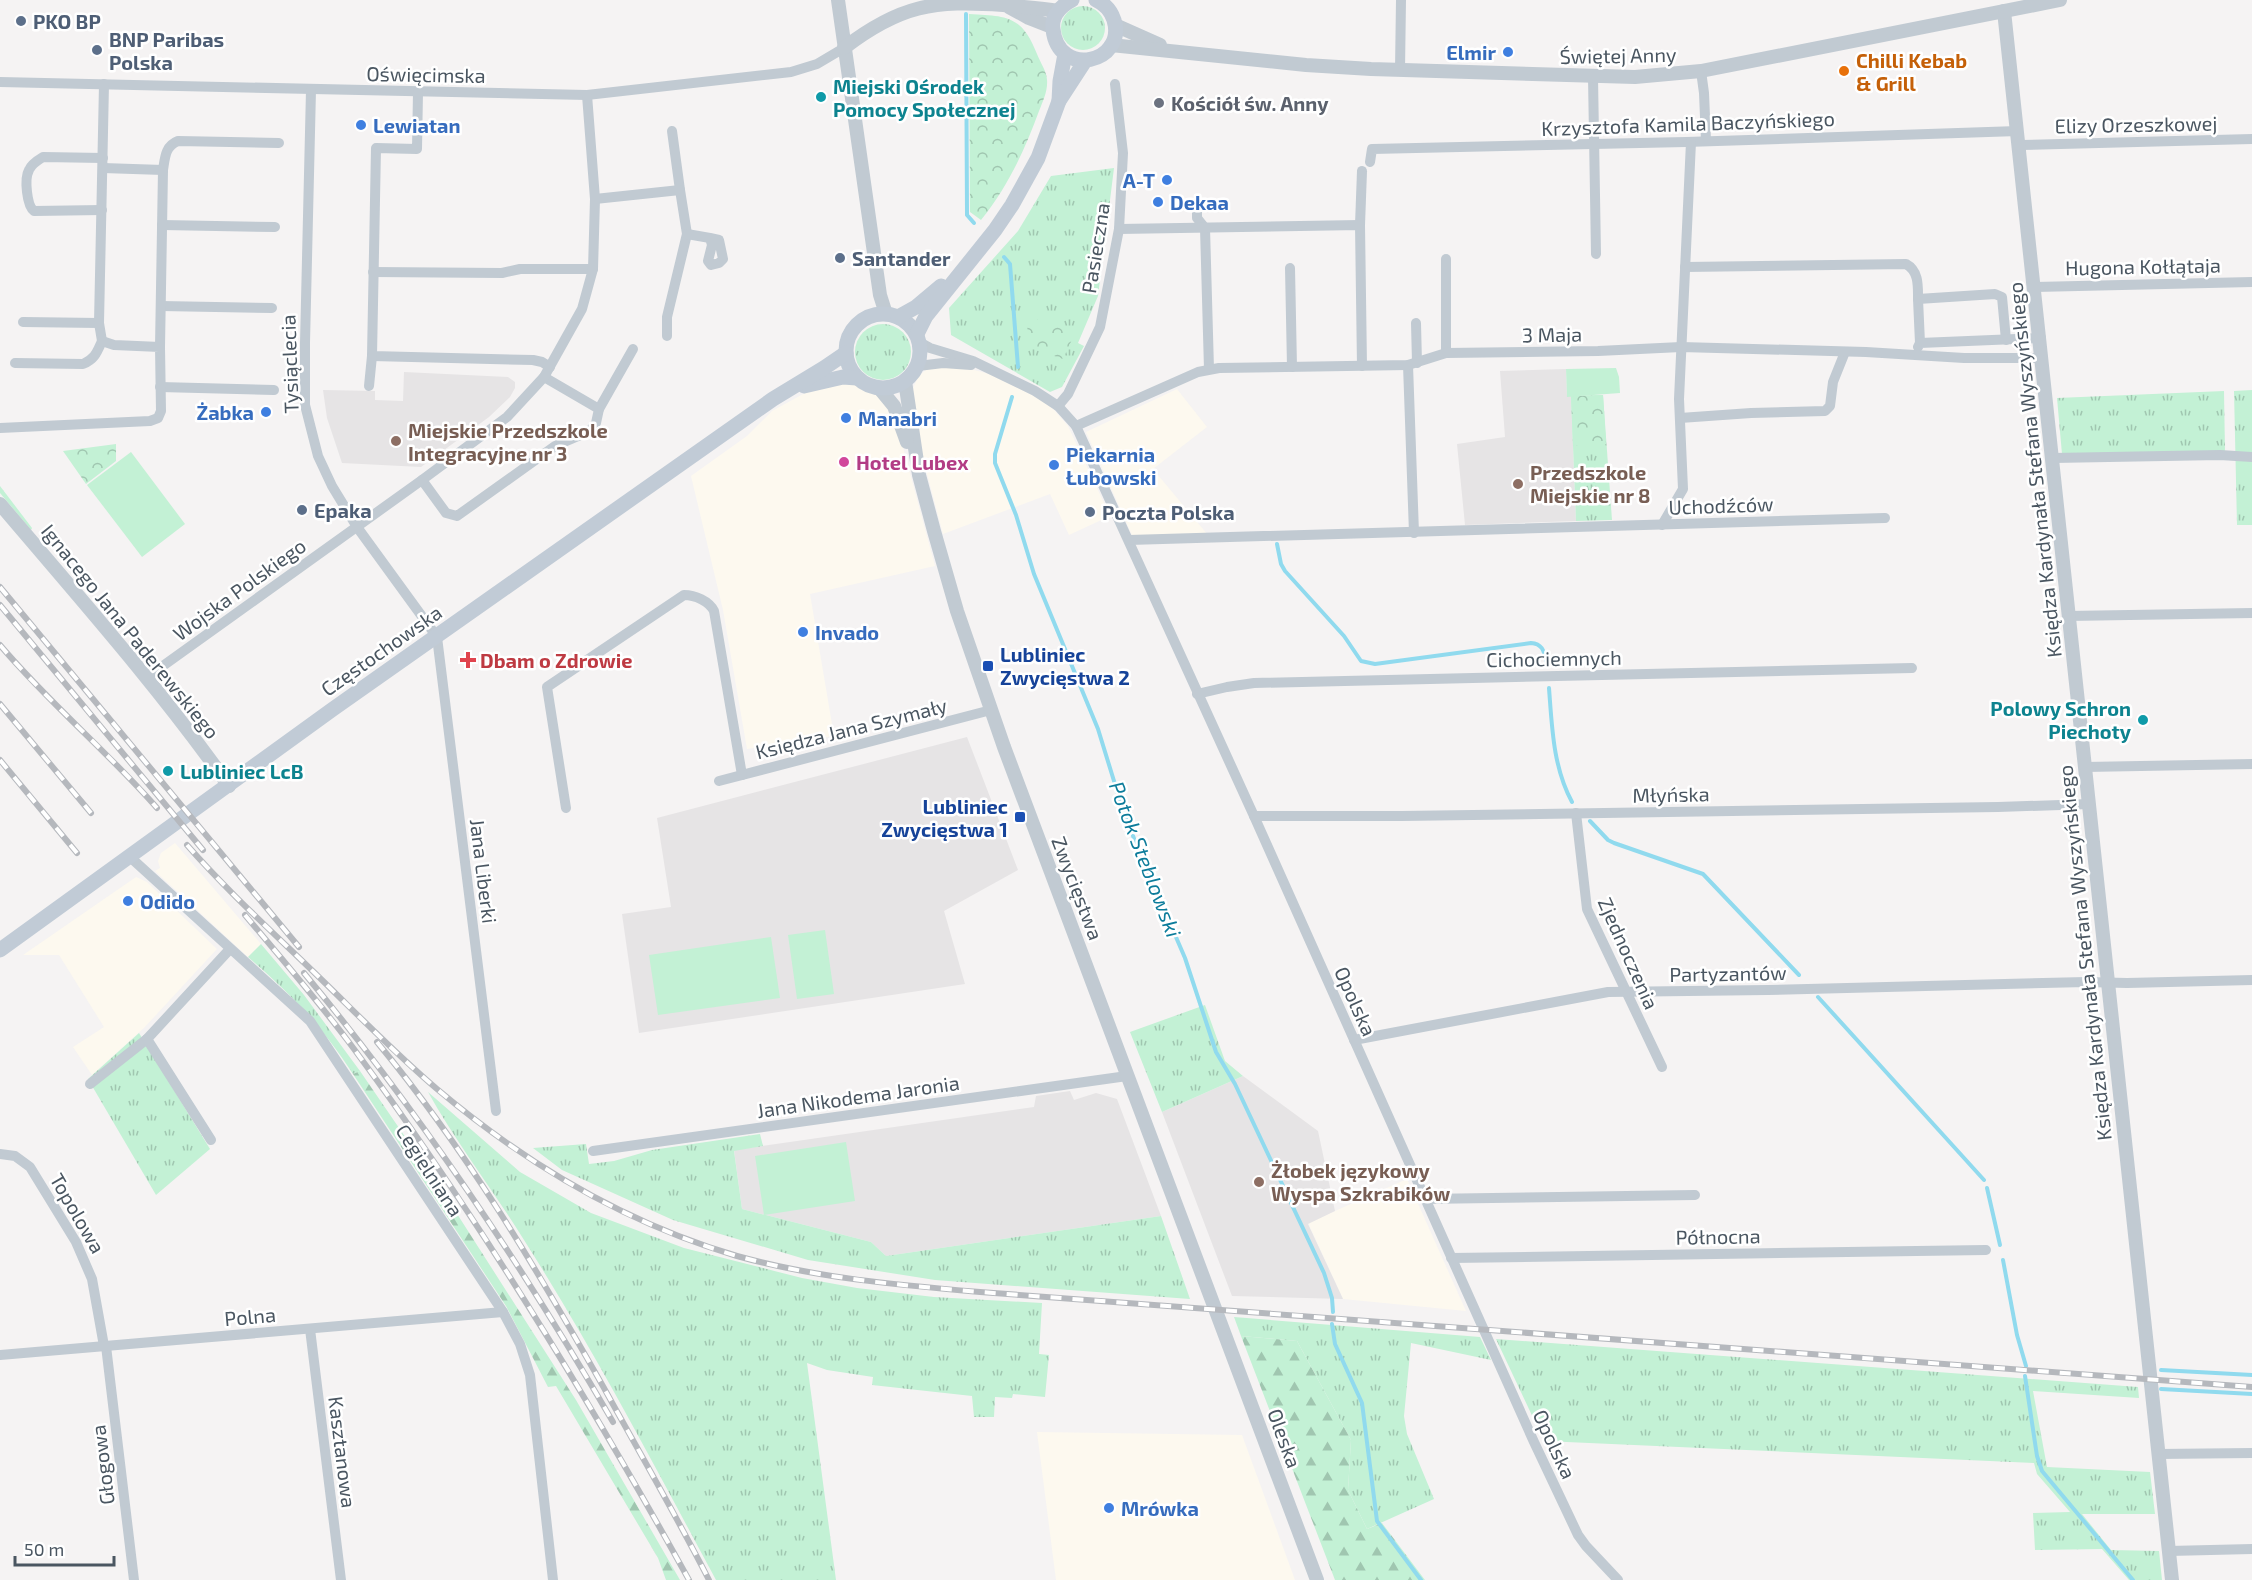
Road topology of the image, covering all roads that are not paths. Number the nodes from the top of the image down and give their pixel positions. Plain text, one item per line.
1 (838, 0) edge
2 (1072, 0) edge
3 (1401, 0) edge
4 (2060, 0) edge
5 (1099, 1) edge
6 (1004, 5) junction
7 (2004, 5) edge
8 (1058, 11) junction
9 (1115, 25) junction
10 (1052, 27) junction
11 (1111, 45) junction
12 (844, 48) junction
13 (1170, 50) junction
14 (1065, 54) junction
15 (1085, 61) junction
16 (1400, 70) junction
17 (1701, 71) junction
18 (1593, 77) junction
19 (0, 82) edge
20 (104, 84) junction
21 (1115, 84) dead end
22 (311, 90) junction
23 (418, 92) junction
24 (587, 95) junction
25 (1059, 101) junction
26 (672, 131) dead end
27 (2019, 138) junction
28 (2252, 139) edge
29 (1706, 141) junction
30 (1691, 142) junction
31 (279, 143) dead end
32 (1594, 145) junction
33 (1370, 162) dead end
34 (103, 163) junction
35 (164, 170) junction
36 (1362, 171) dead end
37 (680, 190) junction
38 (595, 199) junction
39 (1197, 204) dead end
40 (102, 210) junction
41 (162, 225) junction
42 (1360, 225) junction
43 (275, 227) dead end
44 (1205, 228) junction
45 (1119, 230) junction
46 (687, 234) junction
47 (710, 238) dead end
48 (1596, 254) dead end
49 (1446, 259) dead end
50 (967, 265) junction
51 (1685, 267) junction
52 (1290, 268) dead end
53 (593, 269) junction
54 (373, 272) junction
55 (2252, 282) edge
56 (2036, 287) junction
57 (1918, 299) junction
58 (161, 306) junction
59 (272, 308) dead end
60 (892, 316) junction
61 (23, 322) dead end
62 (99, 322) junction
63 (1416, 322) dead end
64 (667, 336) dead end
65 (918, 338) junction
66 (2041, 338) junction
67 (2006, 340) junction
68 (102, 341) junction
69 (1920, 343) junction
70 (1681, 347) junction
71 (160, 348) junction
72 (633, 349) dead end
73 (1845, 352) junction
74 (846, 353) junction
75 (1446, 353) junction
76 (372, 356) junction
77 (1917, 356) junction
78 (2043, 358) junction
79 (15, 363) dead end
80 (1412, 364) junction
81 (918, 366) junction
82 (1362, 366) junction
83 (1292, 367) junction
84 (985, 368) junction
85 (1209, 369) junction
86 (547, 372) junction
87 (857, 378) junction
88 (905, 381) junction
89 (369, 386) dead end
90 (160, 387) junction
91 (790, 389) junction
92 (880, 389) junction
93 (274, 390) dead end
94 (1058, 406) junction
95 (599, 409) junction
96 (1680, 418) junction
97 (1076, 426) junction
98 (0, 428) edge
99 (2252, 457) edge
100 (2053, 458) junction
101 (919, 475) junction
102 (422, 480) junction
103 (0, 504) edge
104 (1885, 518) dead end
105 (1662, 525) junction
106 (357, 527) junction
107 (1414, 532) junction
108 (1129, 540) junction
109 (2252, 613) edge
110 (2068, 616) junction
111 (437, 637) junction
112 (1912, 668) dead end
113 (146, 678) junction
114 (1197, 694) junction
115 (991, 710) junction
116 (2252, 764) edge
117 (2085, 767) junction
118 (742, 775) junction
119 (719, 781) dead end
120 (228, 786) junction
121 (2089, 804) junction
122 (566, 807) dead end
123 (1576, 813) junction
124 (1254, 816) junction
125 (130, 857) junction
126 (230, 949) junction
127 (0, 950) edge
128 (2252, 980) edge
129 (2107, 982) junction
130 (1625, 991) junction
131 (147, 1039) junction
132 (1354, 1040) junction
133 (1662, 1067) dead end
134 (1127, 1076) junction
135 (90, 1084) dead end
136 (496, 1111) dead end
137 (211, 1140) dead end
138 (594, 1151) dead end
139 (0, 1154) edge
140 (1695, 1195) dead end
141 (1424, 1199) junction
142 (1986, 1250) dead end
143 (1451, 1258) junction
144 (1217, 1310) joint
145 (502, 1312) junction
146 (310, 1329) junction
147 (105, 1346) junction
148 (0, 1355) edge
149 (2252, 1453) edge
150 (2158, 1454) junction
151 (2252, 1550) edge
152 (2169, 1551) junction
153 (134, 1580) edge
154 (341, 1580) edge
155 (553, 1580) edge
156 (1317, 1580) edge
157 (1618, 1580) edge
158 (2172, 1580) edge

1 - 12 street
2 - 8 main road
3 - 16 street
4 - 7 street, Świętej Anny
5 - 9 main road
6 - 8 street
6 - 10 street
6 - 12 street
7 - 17 street, Świętej Anny
7 - 27 street, Księdza Kardynała Stefana Wyszyńskiego
8 - 10 main road
9 - 11 main road
9 - 13 street, Świętej Anny
10 - 14 main road
11 - 13 street, Świętej Anny
11 - 15 main road
12 - 24 street, Oświęcimska
12 - 60 street
13 - 16 street, Świętej Anny
14 - 15 main road
14 - 25 main road
15 - 25 main road
16 - 18 street, Świętej Anny
17 - 18 street, Świętej Anny
17 - 29 street
18 - 32 street
19 - 20 street, Oświęcimska
20 - 22 street, Oświęcimska
20 - 34 street
21 - 45 street, Pasieczna
22 - 23 street, Oświęcimska
22 - 106 street, Tysiąclecia
23 - 24 street, Oświęcimska
23 - 54 street
24 - 38 street, Wojska Polskiego
25 - 50 main road
26 - 37 street
27 - 28 street, Elizy Orzeszkowej
27 - 29 street, Krzysztofa Kamila Baczyńskiego
27 - 56 street, Księdza Kardynała Stefana Wyszyńskiego
29 - 30 street, Krzysztofa Kamila Baczyńskiego
30 - 32 street, Krzysztofa Kamila Baczyńskiego
30 - 51 street
31 - 35 street
32 - 33 street, Krzysztofa Kamila Baczyńskiego
32 - 48 street
34 - 35 street
34 - 40 street
34 - 40 street
35 - 41 street
36 - 42 street
37 - 38 street
37 - 46 street
38 - 53 street, Wojska Polskiego
39 - 44 street
40 - 62 street
41 - 43 street
41 - 58 street
42 - 44 street
42 - 82 street
44 - 45 street
44 - 85 street
45 - 94 street, Pasieczna
46 - 47 street
46 - 64 street
49 - 75 street
50 - 60 main road
50 - 65 main road
51 - 57 street
51 - 70 street
52 - 83 street
53 - 54 street
53 - 86 street, Wojska Polskiego
54 - 76 street
55 - 56 street, Hugona Kołłątaja
56 - 66 street, Księdza Kardynała Stefana Wyszyńskiego
57 - 67 street
57 - 69 street
58 - 59 street
58 - 71 street
60 - 65 main road
60 - 74 main road
61 - 62 street
62 - 68 street
63 - 80 street
65 - 81 main road
65 - 84 street
66 - 67 street
66 - 78 street, Księdza Kardynała Stefana Wyszyńskiego
67 - 69 street
68 - 71 street
68 - 79 street
69 - 77 street
70 - 73 street, 3 Maja
70 - 75 street, 3 Maja
70 - 96 street
71 - 90 street
72 - 95 street
73 - 77 street, 3 Maja
73 - 96 street
74 - 87 main road
74 - 91 main road, Częstochowska
75 - 80 street, 3 Maja
76 - 86 street
76 - 89 street
77 - 78 street, 3 Maja
78 - 100 street, Księdza Kardynała Stefana Wyszyńskiego
80 - 82 street, 3 Maja
80 - 107 street
81 - 84 street
81 - 88 main road
82 - 83 street, 3 Maja
83 - 85 street, 3 Maja
84 - 94 street
85 - 97 street, 3 Maja
86 - 95 street
86 - 102 street, Wojska Polskiego
87 - 91 main road, Częstochowska
87 - 92 main road
88 - 92 main road
88 - 101 street, Zwycięstwa
90 - 93 street
90 - 98 street
91 - 111 main road, Częstochowska
92 - 101 street, Zwycięstwa
94 - 97 street
95 - 102 street
96 - 105 street
97 - 108 street, Opolska
99 - 100 street
100 - 110 street, Księdza Kardynała Stefana Wyszyńskiego
101 - 115 street, Zwycięstwa
102 - 106 street, Wojska Polskiego
103 - 113 street, Ignacego Jana Paderewskiego
104 - 105 street, Uchodźców
105 - 107 street, Uchodźców
106 - 111 street, Tysiąclecia
106 - 113 street, Wojska Polskiego
107 - 108 street, Uchodźców
108 - 114 street, Opolska
109 - 110 street
110 - 117 street, Księdza Kardynała Stefana Wyszyńskiego
111 - 120 main road, Częstochowska
111 - 136 street, Jana Liberki
112 - 114 street, Cichociemnych
113 - 120 street, Ignacego Jana Paderewskiego
114 - 124 street, Opolska
115 - 118 street, Księdza Jana Szymały
115 - 134 street, Zwycięstwa
116 - 117 street
117 - 121 street, Księdza Kardynała Stefana Wyszyńskiego
118 - 119 street, Księdza Jana Szymały
118 - 122 street
120 - 125 main road, Częstochowska
121 - 123 street, Młyńska
121 - 129 street, Księdza Kardynała Stefana Wyszyńskiego
123 - 124 street, Młyńska
123 - 130 street, Zjednoczenia
124 - 132 street, Opolska
125 - 126 street, Cegielniana
125 - 127 main road, Częstochowska
126 - 131 street
126 - 145 street, Cegielniana
128 - 129 street, Partyzantów
129 - 130 street, Partyzantów
129 - 150 street, Księdza Kardynała Stefana Wyszyńskiego
130 - 132 street, Partyzantów
130 - 133 street, Zjednoczenia
131 - 135 street
131 - 137 street
132 - 141 street, Opolska
134 - 138 street, Jana Nikodema Jaronia
134 - 144 street, Zwycięstwa
139 - 147 street, Topolowa
140 - 141 street
141 - 143 street, Opolska
142 - 143 street, Północna
143 - 157 street, Opolska
144 - 156 street, Oleska
145 - 146 street, Polna
145 - 155 street, Cegielniana
146 - 147 street, Polna
146 - 154 street, Kasztanowa
147 - 148 street, Polna
147 - 153 street, Głogowa
149 - 150 street
150 - 152 street, Księdza Kardynała Stefana Wyszyńskiego
151 - 152 street
152 - 158 street, Księdza Kardynała Stefana Wyszyńskiego

